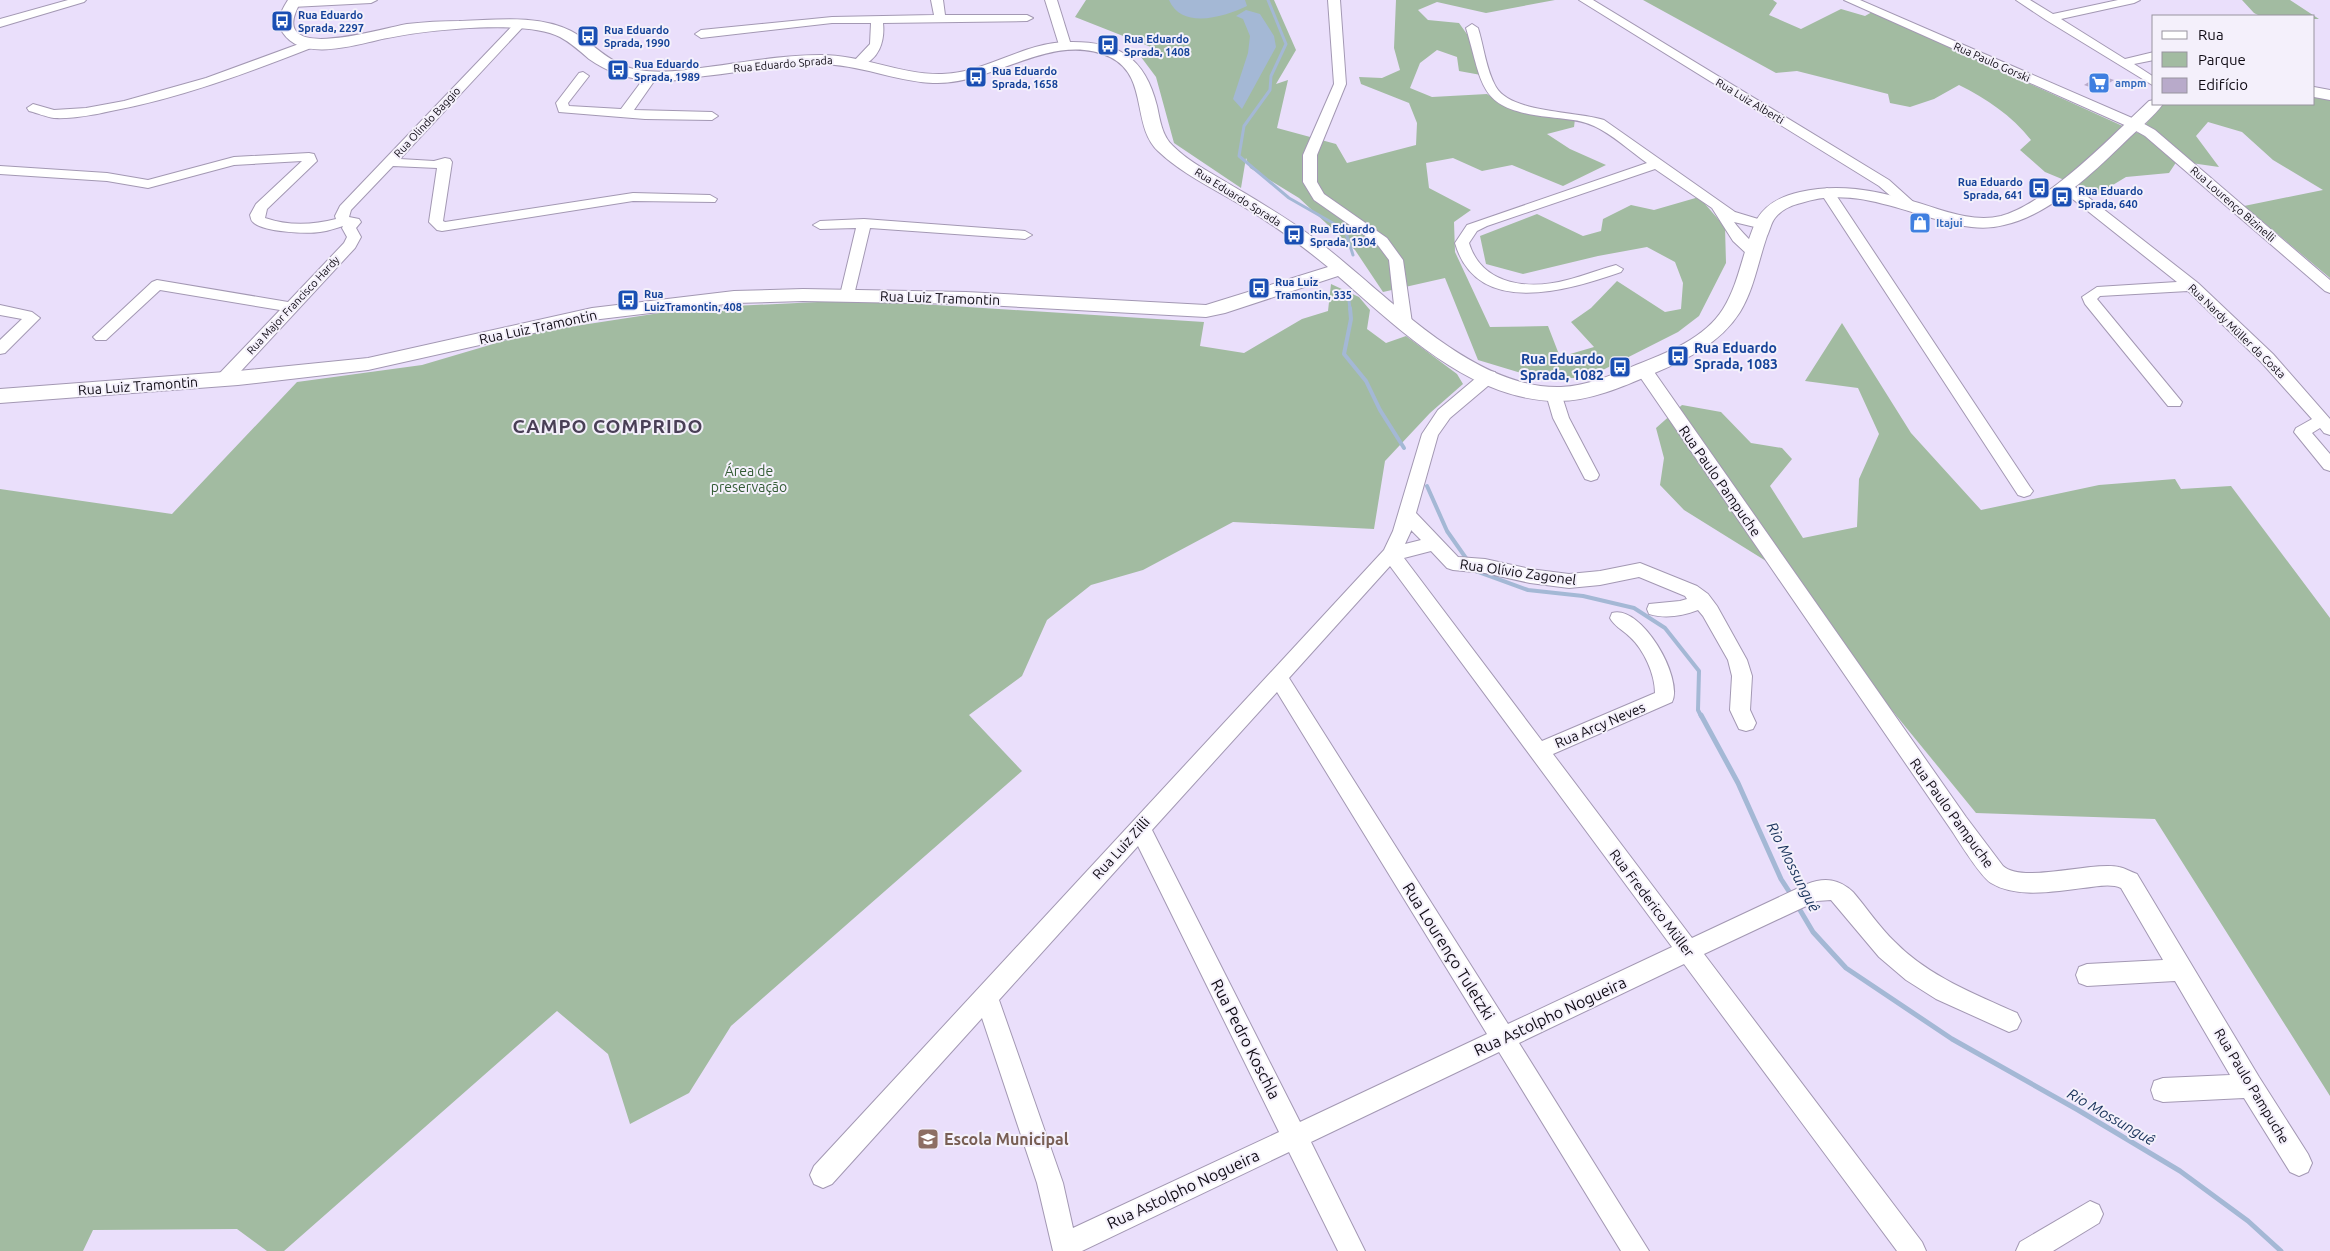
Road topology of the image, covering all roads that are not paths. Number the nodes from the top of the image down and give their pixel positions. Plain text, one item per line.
1 (80, 0) edge
2 (371, 0) edge
3 (937, 0) edge
4 (1050, 0) edge
5 (1334, 0) edge
6 (1585, 0) edge
7 (1850, 0) edge
8 (2022, 0) edge
9 (2134, 0) edge
10 (334, 1) joint
11 (294, 2) edge
12 (1027, 18) dead end
13 (2050, 18) junction
14 (877, 19) junction
15 (940, 19) junction
16 (0, 23) edge
17 (518, 26) junction
18 (1472, 28) dead end
19 (701, 34) dead end
20 (879, 40) junction
21 (307, 45) junction
22 (1065, 46) junction
23 (2152, 56) edge
24 (859, 62) junction
25 (2123, 63) junction
26 (875, 66) junction
27 (583, 76) dead end
28 (648, 76) junction
29 (2152, 81) edge
30 (2315, 92) edge
31 (2330, 95) edge
32 (2154, 105) edge
33 (33, 108) dead end
34 (626, 112) junction
35 (712, 116) dead end
36 (2134, 124) junction
37 (393, 158) junction
38 (1656, 164) junction
39 (0, 170) edge
40 (2065, 186) junction
41 (1827, 192) junction
42 (710, 199) dead end
43 (1716, 206) junction
44 (1912, 206) junction
45 (864, 223) junction
46 (347, 225) junction
47 (820, 225) dead end
48 (1763, 225) junction
49 (1025, 235) dead end
50 (1753, 252) junction
51 (1342, 269) junction
52 (1616, 269) dead end
53 (2193, 286) junction
54 (2330, 288) edge
55 (847, 295) junction
56 (291, 307) junction
57 (0, 310) edge
58 (1404, 323) junction
59 (101, 337) dead end
60 (0, 349) edge
61 (1644, 370) junction
62 (1489, 376) junction
63 (223, 380) junction
64 (1554, 394) junction
65 (0, 396) edge
66 (2174, 402) dead end
67 (2326, 425) edge
68 (2330, 465) edge
69 (1591, 476) dead end
70 (2024, 491) dead end
71 (1408, 514) junction
72 (1434, 544) junction
73 (1391, 554) junction
74 (1700, 600) junction
75 (1656, 609) dead end
76 (1619, 618) dead end
77 (1278, 677) junction
78 (1746, 723) dead end
79 (1538, 752) junction
80 (1140, 828) junction
81 (1794, 901) joint
82 (1688, 951) junction
83 (2182, 970) junction
84 (2087, 975) dead end
85 (986, 997) junction
86 (2009, 1021) dead end
87 (1503, 1038) junction
88 (2250, 1086) junction
89 (2163, 1090) dead end
90 (1295, 1136) junction
91 (2299, 1162) dead end
92 (823, 1175) dead end
93 (2090, 1214) dead end
94 (1066, 1248) edge
95 (1352, 1251) edge
96 (1636, 1251) edge
97 (1913, 1251) edge
98 (2029, 1251) edge

1 - 16 street
2 - 10 street
3 - 15 street
4 - 22 street
5 - 58 street
6 - 44 street, Rua Luiz Alberti
7 - 36 street, Rua Paulo Gorski
8 - 13 street
9 - 13 street
10 - 11 street
11 - 21 main road
12 - 15 street
13 - 25 street
14 - 15 street
14 - 19 street
14 - 20 street
17 - 21 main road, Rua Eduardo Sprada
17 - 28 main road, Rua Eduardo Sprada
17 - 37 street, Rua Olindo Baggio
18 - 38 street
20 - 24 street
20 - 26 street
21 - 33 street
22 - 26 main road, Rua Eduardo Sprada
22 - 51 main road, Rua Eduardo Sprada
23 - 25 street
24 - 26 main road, Rua Eduardo Sprada
24 - 28 main road, Rua Eduardo Sprada
25 - 29 street
27 - 34 street
28 - 34 street
30 - 31 main road
32 - 36 main road, Rua Eduardo Sprada
34 - 35 street
36 - 40 main road, Rua Eduardo Sprada
36 - 54 street, Rua Lourenço Bizinelli
37 - 42 street
37 - 46 street, Rua Olindo Baggio
38 - 43 street
38 - 52 street
39 - 46 street
40 - 44 main road, Rua Eduardo Sprada
40 - 53 street, Rua Nardy Müller da Costa
41 - 44 main road, Rua Eduardo Sprada
41 - 48 main road, Rua Eduardo Sprada
41 - 70 street
43 - 48 street
43 - 50 street
45 - 47 street
45 - 49 street
45 - 55 street
46 - 56 street, Rua Major Francisco Hardy
48 - 50 main road, Rua Eduardo Sprada
50 - 61 main road, Rua Eduardo Sprada
51 - 55 main road, Rua Luiz Tramontin
51 - 58 main road, Rua Eduardo Sprada
53 - 66 street
53 - 67 street, Rua Nardy Müller da Costa
55 - 63 main road, Rua Luiz Tramontin
56 - 59 street
56 - 63 street, Rua Major Francisco Hardy
57 - 60 street
58 - 62 main road, Rua Eduardo Sprada
61 - 64 main road, Rua Eduardo Sprada
61 - 83 street, Rua Paulo Pampuche
62 - 64 main road, Rua Eduardo Sprada
62 - 71 street
63 - 65 main road, Rua Luiz Tramontin
64 - 69 street
67 - 68 street
71 - 72 street, Rua Olívio Zagonel
71 - 73 street, Rua Luiz Zilli
72 - 73 street
72 - 74 street, Rua Olívio Zagonel
73 - 77 street, Rua Luiz Zilli
73 - 79 street, Rua Frederico Müller
74 - 75 street
74 - 78 street, Rua Olívio Zagonel
76 - 79 street, Rua Arcy Neves
77 - 80 street, Rua Luiz Zilli
77 - 87 street, Rua Lourenço Tuletzki
79 - 82 street, Rua Frederico Müller
80 - 85 street, Rua Luiz Zilli
80 - 90 street, Rua Pedro Koschla
81 - 82 street, Rua Astolpho Nogueira
81 - 86 street, Rua Astolpho Nogueira
82 - 87 street, Rua Astolpho Nogueira
82 - 97 street, Rua Frederico Müller
83 - 84 street
83 - 88 street, Rua Paulo Pampuche
85 - 92 street, Rua Luiz Zilli
85 - 94 street
87 - 90 street, Rua Astolpho Nogueira
87 - 96 street, Rua Lourenço Tuletzki
88 - 89 street
88 - 91 street, Rua Paulo Pampuche
90 - 94 street, Rua Astolpho Nogueira
90 - 95 street, Rua Pedro Koschla
93 - 98 street

